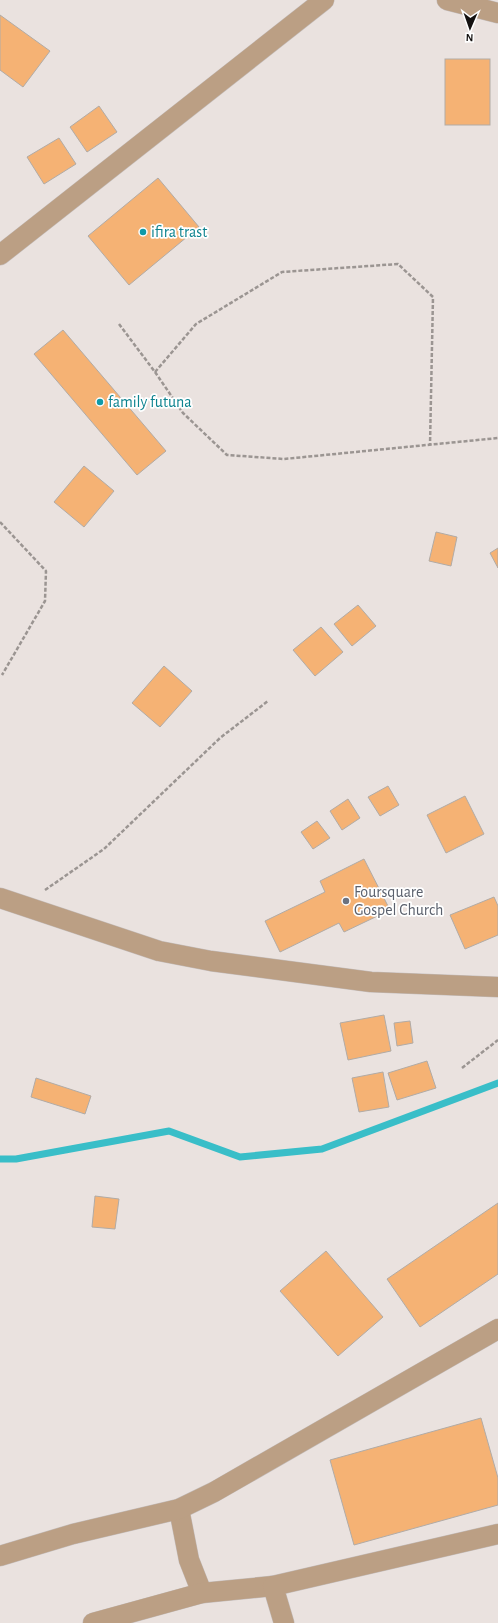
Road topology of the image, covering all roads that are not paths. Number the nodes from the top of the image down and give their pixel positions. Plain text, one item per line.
1 (324, 0) edge
2 (447, 0) edge
3 (498, 12) edge
4 (0, 255) edge
5 (0, 898) edge
6 (498, 987) edge
7 (498, 1329) edge
8 (178, 1508) junction
9 (498, 1534) edge
10 (0, 1556) edge
11 (273, 1586) junction
12 (202, 1593) junction
13 (93, 1623) edge
14 (284, 1623) edge

1 - 4 street
2 - 3 street
5 - 6 street
7 - 8 street
8 - 10 street
8 - 12 street
9 - 11 street
11 - 12 street
11 - 14 street
12 - 13 street

